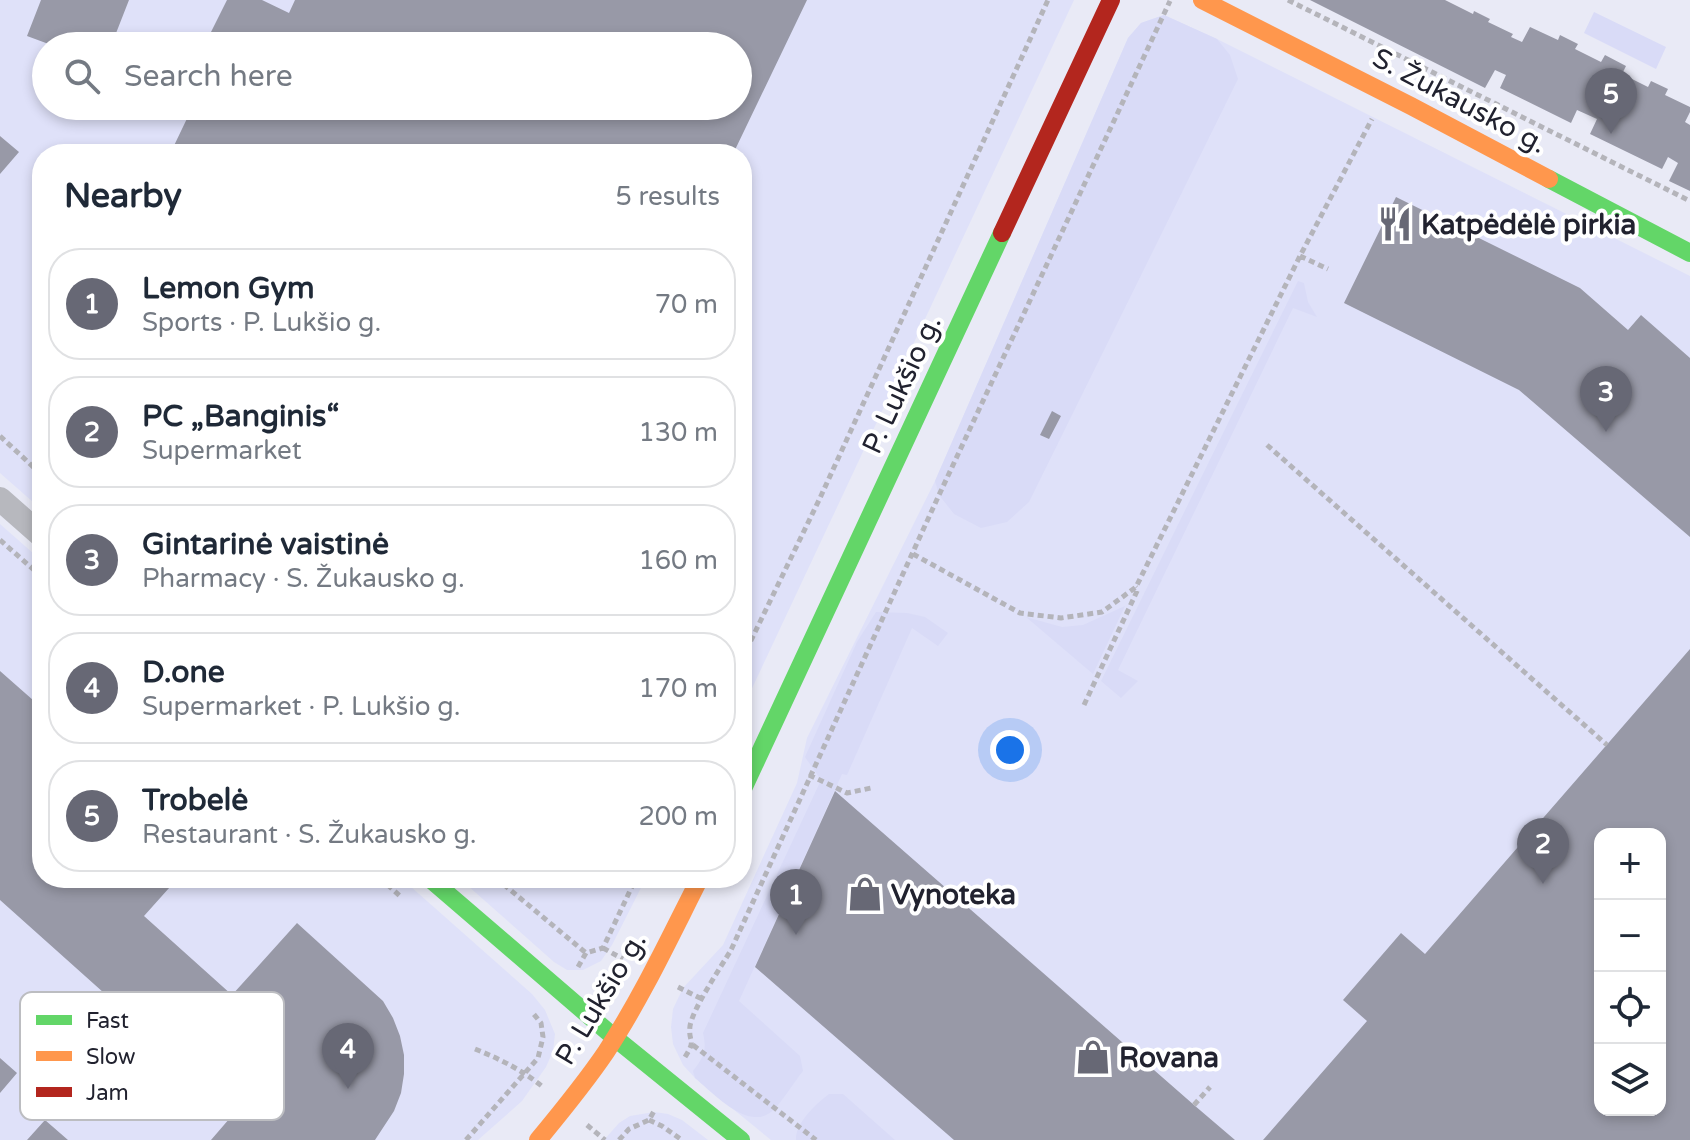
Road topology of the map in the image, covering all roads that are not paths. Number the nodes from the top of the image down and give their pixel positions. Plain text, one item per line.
1 (1111, 0) edge
2 (1202, 0) edge
3 (1690, 253) edge
4 (0, 499) edge
5 (32, 527) edge
6 (752, 770) edge
7 (441, 888) edge
8 (695, 888) edge
9 (615, 1038) junction
10 (538, 1140) edge
11 (741, 1140) edge

1 - 6 street, P. Lukšio g.
2 - 3 street, S. Žukausko g.
4 - 5 street
7 - 9 street
8 - 9 street, P. Lukšio g.
9 - 10 street, P. Lukšio g.
9 - 11 street

